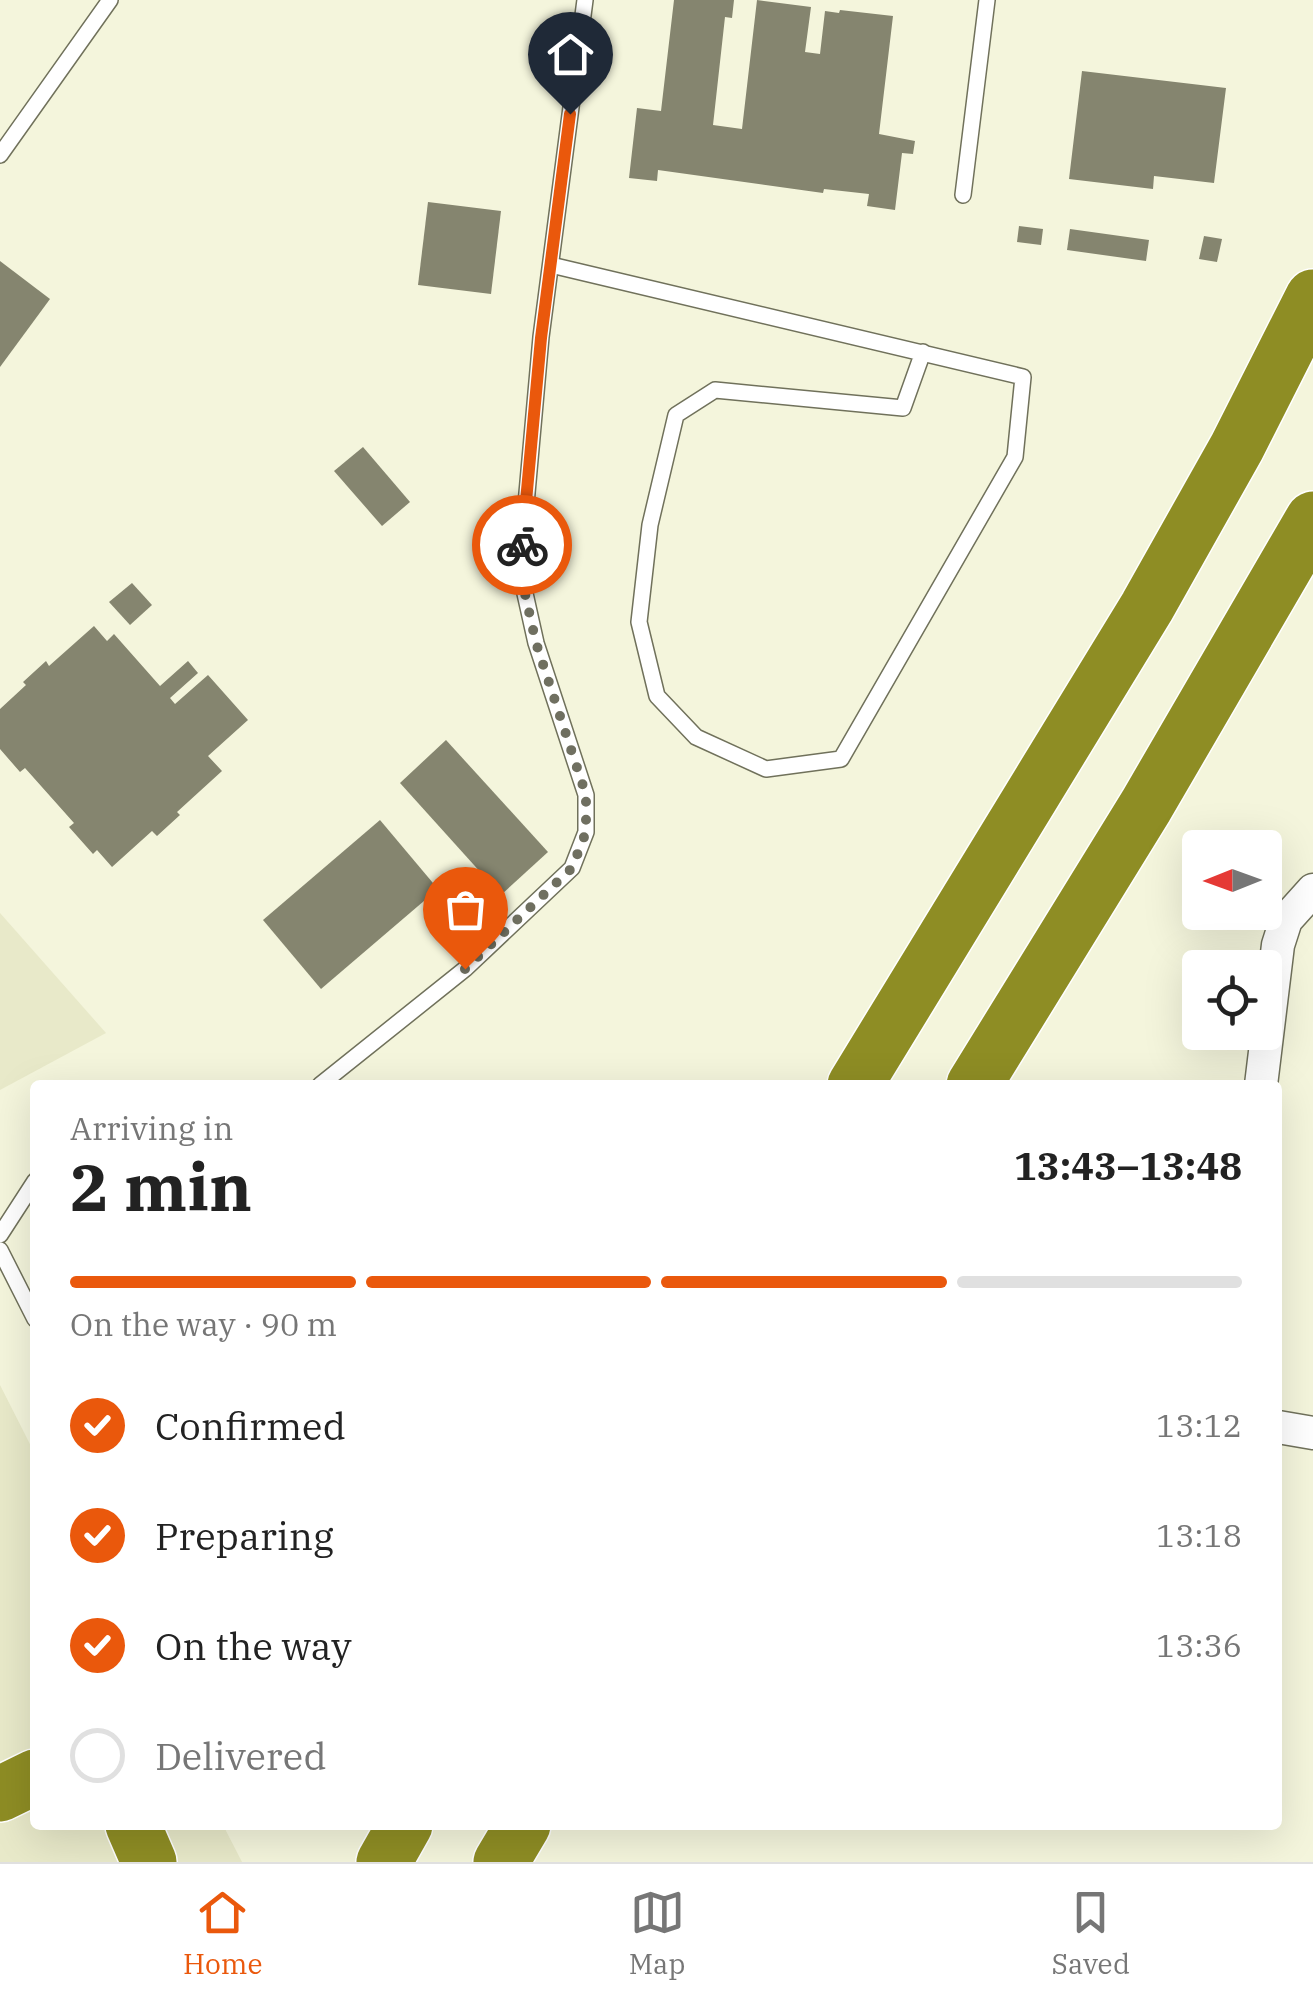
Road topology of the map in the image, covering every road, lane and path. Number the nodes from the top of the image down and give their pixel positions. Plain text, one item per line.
1 (110, 0) edge
2 (585, 0) edge
3 (986, 0) edge
4 (0, 155) edge
5 (963, 195) dead end
6 (551, 265) junction
7 (1313, 297) edge
8 (923, 352) junction
9 (1313, 519) edge
10 (1313, 890) edge
11 (326, 1080) edge
12 (858, 1080) edge
13 (977, 1080) edge
14 (1262, 1080) edge
15 (30, 1189) edge
16 (0, 1234) edge
17 (0, 1250) edge
18 (30, 1309) edge
19 (1282, 1428) edge
20 (1313, 1433) edge
21 (0, 1752) edge
22 (30, 1761) edge
23 (30, 1779) edge
24 (0, 1794) edge
25 (136, 1830) edge
26 (402, 1830) edge
27 (520, 1830) edge
28 (149, 1862) edge
29 (384, 1862) edge
30 (501, 1862) edge

1 - 4 lane
2 - 6 lane
3 - 5 lane
6 - 8 lane
6 - 11 lane
7 - 12 highway
8 - 8 lane
9 - 13 highway
10 - 14 street
15 - 16 lane
17 - 18 lane
19 - 20 street
21 - 22 highway
23 - 24 highway
25 - 28 highway
26 - 29 highway
27 - 30 highway

